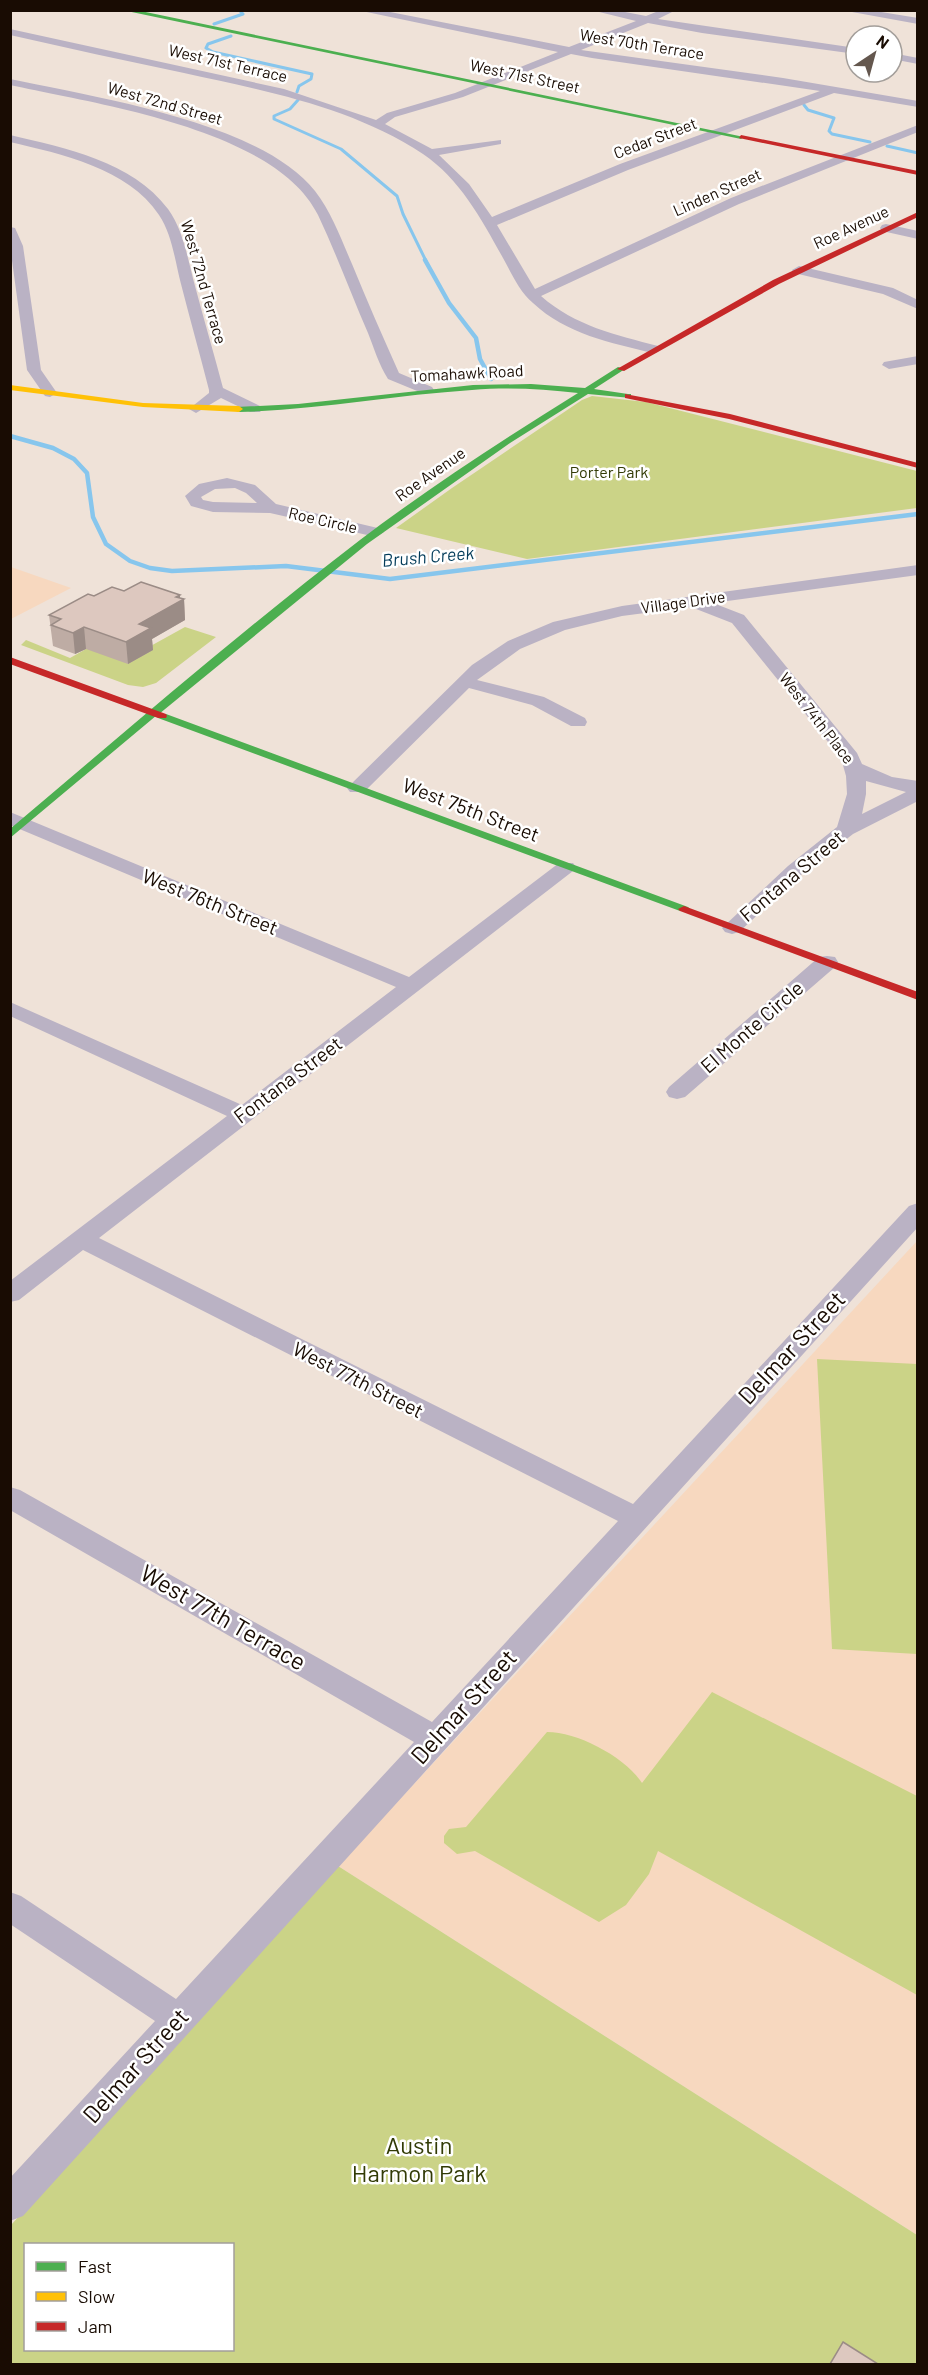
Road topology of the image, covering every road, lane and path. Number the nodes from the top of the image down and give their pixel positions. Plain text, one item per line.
1 (125, 10) edge
2 (362, 10) edge
3 (596, 10) edge
4 (671, 10) edge
5 (846, 10) edge
6 (651, 19) junction
7 (918, 21) edge
8 (10, 32) edge
9 (844, 49) edge
10 (572, 50) junction
11 (10, 82) edge
12 (486, 85) junction
13 (835, 89) junction
14 (918, 104) edge
15 (391, 115) junction
16 (357, 116) junction
17 (378, 124) junction
18 (918, 128) edge
19 (716, 132) junction
20 (10, 138) edge
21 (497, 142) dead end
22 (430, 153) junction
23 (843, 158) junction
24 (918, 173) edge
25 (918, 214) edge
26 (490, 223) junction
27 (886, 228) junction
28 (10, 231) edge
29 (918, 235) edge
30 (799, 270) junction
31 (16, 286) edge
32 (533, 295) junction
33 (918, 305) edge
34 (653, 349) junction
35 (918, 360) edge
36 (889, 365) dead end
37 (34, 370) junction
38 (393, 376) junction
39 (10, 385) edge
40 (216, 390) junction
41 (427, 390) junction
42 (585, 390) junction
43 (50, 393) junction
44 (378, 396) junction
45 (196, 409) junction
46 (255, 409) junction
47 (918, 466) edge
48 (270, 508) dead end
49 (376, 532) junction
50 (918, 570) edge
51 (746, 594) junction
52 (692, 601) junction
53 (738, 619) junction
54 (10, 660) edge
55 (465, 682) junction
56 (153, 712) junction
57 (578, 722) dead end
58 (855, 768) junction
59 (918, 787) edge
60 (357, 788) junction
61 (918, 793) edge
62 (15, 825) edge
63 (846, 830) junction
64 (566, 867) junction
65 (732, 928) junction
66 (827, 962) junction
67 (411, 985) junction
68 (918, 996) edge
69 (10, 1008) edge
70 (677, 1092) dead end
71 (243, 1114) junction
72 (918, 1211) edge
73 (82, 1240) junction
74 (10, 1294) edge
75 (10, 1497) edge
76 (635, 1517) junction
77 (435, 1738) junction
78 (10, 1906) edge
79 (179, 2019) junction
80 (10, 2204) edge

1 - 12 main road, West 71st Street
2 - 10 street, West 70th Terrace
3 - 6 street
4 - 6 street
5 - 7 street
6 - 9 street
6 - 10 street
8 - 16 street, West 71st Terrace
10 - 12 street
10 - 13 street, West 70th Terrace
11 - 38 street, West 72nd Street
12 - 15 street
12 - 19 main road, West 71st Street
13 - 14 street, West 70th Terrace
13 - 19 street, Cedar Street
15 - 16 street
15 - 17 street
16 - 17 street, West 71st Terrace
17 - 22 street, West 71st Terrace
18 - 23 street, Linden Street
19 - 23 main road, West 71st Street
19 - 26 street, Cedar Street
20 - 40 street, West 72nd Terrace
21 - 22 street
22 - 26 street, West 71st Terrace
23 - 24 main road, West 71st Street
23 - 32 street, Linden Street
25 - 27 main road, Roe Avenue
26 - 32 street, West 71st Terrace
27 - 29 street
27 - 30 main road, Roe Avenue
28 - 31 street
30 - 33 street
30 - 34 main road, Roe Avenue
31 - 37 street
32 - 34 street, West 71st Terrace
34 - 42 main road, Roe Avenue
35 - 36 street
37 - 39 street
37 - 43 street
38 - 41 street
38 - 44 street
39 - 43 main road, Tomahawk Road
40 - 45 street
40 - 46 street
41 - 42 main road, Tomahawk Road
41 - 44 main road, Tomahawk Road
42 - 47 main road, Tomahawk Road
42 - 49 main road, Roe Avenue
43 - 45 main road, Tomahawk Road
44 - 46 main road, Tomahawk Road
45 - 46 main road, Tomahawk Road
48 - 49 street, Roe Circle
49 - 56 main road, Roe Avenue
50 - 51 street, Village Drive
51 - 52 street, Village Drive
51 - 53 street
52 - 53 street, West 74th Place
52 - 55 street, Village Drive
53 - 58 street, West 74th Place
54 - 56 main road, West 75th Street
55 - 57 street
55 - 60 street, Village Drive
56 - 60 main road, West 75th Street
56 - 62 main road, Roe Avenue
58 - 59 street
58 - 63 street, West 74th Place
60 - 64 main road, West 75th Street
61 - 63 street, Fontana Street
62 - 67 street, West 76th Street
63 - 65 street, Fontana Street
64 - 65 main road, West 75th Street
64 - 67 street, Fontana Street
65 - 66 main road, West 75th Street
66 - 68 main road, West 75th Street
66 - 70 street, El Monte Circle
67 - 71 street, Fontana Street
69 - 71 street
71 - 73 street, Fontana Street
72 - 76 street, Delmar Street
73 - 74 street, Fontana Street
73 - 76 street, West 77th Street
75 - 77 street, West 77th Terrace
76 - 77 street, Delmar Street
77 - 79 street, Delmar Street
78 - 79 street
79 - 80 street, Delmar Street

